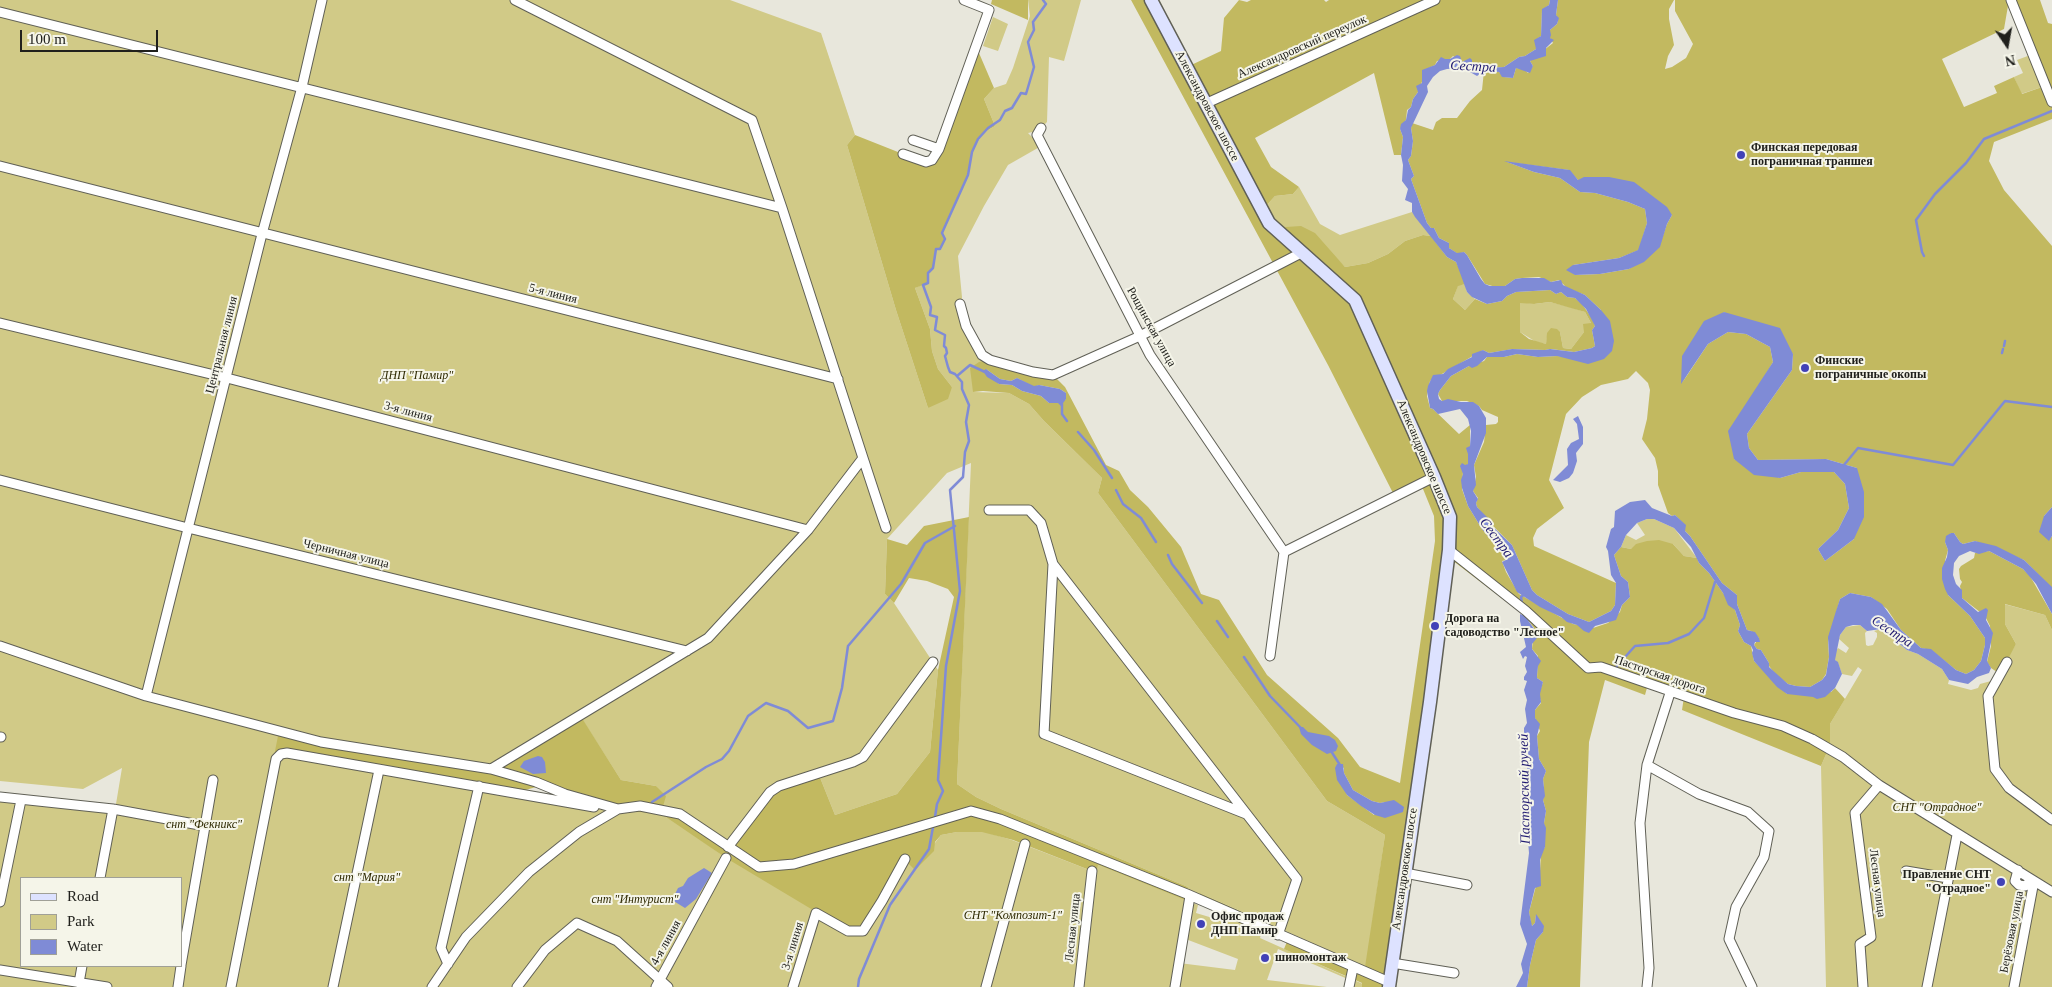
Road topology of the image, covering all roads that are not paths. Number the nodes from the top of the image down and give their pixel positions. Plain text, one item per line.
1 (322, 0) edge
2 (515, 0) edge
3 (964, 0) edge
4 (1151, 0) edge
5 (1435, 0) edge
6 (2011, 0) edge
7 (0, 12) edge
8 (302, 87) junction
9 (2052, 102) edge
10 (1206, 104) junction
11 (1041, 128) dead end
12 (913, 140) dead end
13 (939, 149) junction
14 (903, 154) dead end
15 (0, 166) edge
16 (782, 208) junction
17 (262, 234) junction
18 (1301, 253) junction
19 (960, 304) dead end
20 (0, 323) edge
21 (1140, 336) junction
22 (227, 378) junction
23 (838, 379) junction
24 (863, 458) junction
25 (1434, 478) junction
26 (0, 480) edge
27 (989, 510) dead end
28 (188, 528) junction
29 (886, 528) dead end
30 (808, 530) junction
31 (1449, 550) junction
32 (1284, 552) junction
33 (1053, 564) junction
34 (0, 646) edge
35 (688, 651) junction
36 (1270, 656) dead end
37 (933, 662) dead end
38 (2007, 662) dead end
39 (1670, 692) junction
40 (146, 696) junction
41 (1646, 765) junction
42 (491, 769) junction
43 (379, 770) junction
44 (213, 780) dead end
45 (1879, 785) junction
46 (479, 786) junction
47 (0, 797) edge
48 (21, 800) junction
49 (113, 809) junction
50 (616, 810) junction
51 (1247, 814) junction
52 (2052, 820) edge
53 (205, 826) junction
54 (1957, 835) junction
55 (1026, 844) dead end
56 (728, 847) junction
57 (726, 858) dead end
58 (905, 859) dead end
59 (1092, 871) dead end
60 (1906, 871) dead end
61 (1405, 873) junction
62 (100, 877) edge
63 (1948, 878) junction
64 (2033, 881) junction
65 (1467, 885) dead end
66 (2052, 892) edge
67 (1190, 896) junction
68 (0, 902) edge
69 (1278, 934) junction
70 (182, 960) edge
71 (448, 964) junction
72 (1392, 964) junction
73 (82, 967) edge
74 (181, 967) edge
75 (1353, 968) junction
76 (0, 970) edge
77 (1454, 974) dead end
78 (79, 983) junction
79 (658, 984) edge
80 (1389, 985) edge
81 (107, 987) edge
82 (178, 987) edge
83 (231, 987) edge
84 (333, 987) edge
85 (432, 987) edge
86 (517, 987) edge
87 (668, 987) edge
88 (793, 987) edge
89 (986, 987) edge
90 (1079, 987) edge
91 (1176, 987) edge
92 (1350, 987) edge
93 (1648, 987) edge
94 (1752, 987) edge
95 (1863, 987) edge
96 (1926, 987) edge
97 (2014, 987) edge

1 - 8 street, Центральная линия
2 - 16 street
3 - 13 street
4 - 10 street, Александровское шоссе
5 - 10 street, Александровский переулок
6 - 9 street
7 - 8 street
8 - 16 street
8 - 17 street, Центральная линия
10 - 18 street, Александровское шоссе
11 - 21 street, Рощинская улица
12 - 13 street
13 - 14 street
15 - 17 street, 5-я линия
16 - 23 street
17 - 22 street, Центральная линия
17 - 23 street, 5-я линия
18 - 21 street
18 - 25 street, Александровское шоссе
19 - 21 street
20 - 22 street, 3-я линия
21 - 32 street, Рощинская улица
22 - 28 street, Центральная линия
22 - 30 street, 3-я линия
23 - 24 street
24 - 29 street
24 - 30 street
25 - 31 street, Александровское шоссе
25 - 32 street
26 - 28 street, Черничная улица
27 - 33 street
28 - 35 street, Черничная улица
28 - 40 street, Центральная линия
30 - 35 street
31 - 39 street, Пасторская дорога
31 - 61 street, Александровское шоссе
32 - 36 street
33 - 51 street
33 - 51 street
34 - 40 street
35 - 42 street
37 - 56 street
38 - 52 street
39 - 41 street
39 - 45 street, Пасторская дорога
40 - 42 street
41 - 93 street
41 - 94 street
42 - 50 street
43 - 46 street
43 - 83 street
43 - 84 street
44 - 53 street
45 - 54 street, Пасторская дорога
45 - 95 street, Лесная улица
46 - 50 street
46 - 71 street
47 - 48 street
48 - 49 street
48 - 68 street
49 - 53 street
49 - 62 street
50 - 56 street
50 - 71 street
51 - 69 street
53 - 70 street
54 - 63 street
54 - 64 street, Пасторская дорога
55 - 89 street
56 - 67 street
57 - 79 street, 4-я линия
58 - 88 street, 3-я линия
59 - 90 street, Лесная улица
60 - 63 street
61 - 65 street
61 - 72 street, Александровское шоссе
63 - 96 street
64 - 66 street
64 - 97 street, Берёзовая улица
67 - 69 street
67 - 91 street
69 - 75 street
71 - 85 street
72 - 77 street
72 - 80 street, Александровское шоссе
73 - 78 street
74 - 82 street
75 - 80 street
75 - 92 street
76 - 78 street
78 - 81 street
79 - 86 street
79 - 87 street

